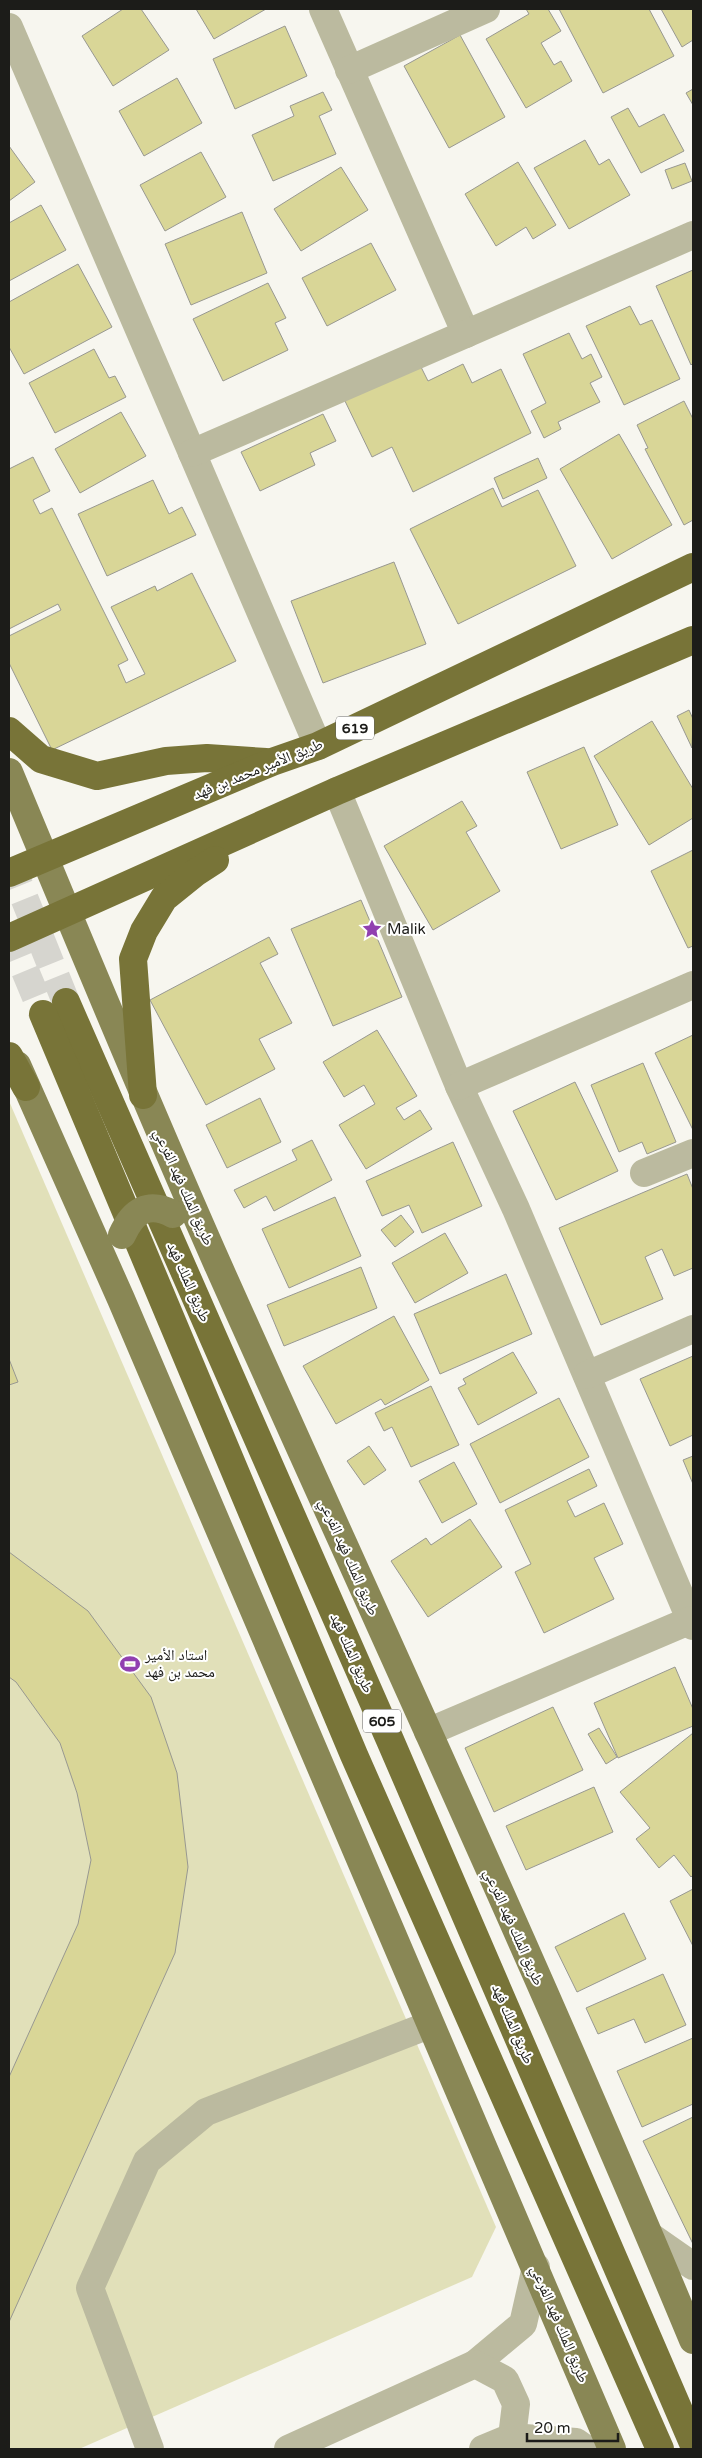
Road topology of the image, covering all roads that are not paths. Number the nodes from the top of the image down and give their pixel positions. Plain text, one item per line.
1 (323, 9) edge
2 (486, 9) edge
3 (9, 27) edge
4 (349, 70) junction
5 (693, 236) edge
6 (466, 334) junction
7 (192, 453) junction
8 (693, 567) edge
9 (693, 640) edge
10 (9, 731) edge
11 (318, 746) junction
12 (272, 762) junction
13 (9, 772) edge
14 (337, 791) junction
15 (293, 811) junction
16 (45, 859) junction
17 (9, 873) edge
18 (66, 914) junction
19 (9, 938) edge
20 (693, 985) edge
21 (9, 1043) edge
22 (9, 1056) edge
23 (459, 1086) junction
24 (26, 1087) junction
25 (143, 1095) junction
26 (693, 1153) edge
27 (644, 1174) dead end
28 (216, 1260) junction
29 (121, 1299) junction
30 (693, 1329) edge
31 (586, 1375) junction
32 (692, 1623) edge
33 (428, 1732) junction
34 (429, 2025) junction
35 (650, 2236) junction
36 (693, 2266) edge
37 (536, 2267) junction
38 (693, 2340) edge
39 (475, 2364) junction
40 (512, 2437) junction
41 (693, 2443) edge
42 (150, 2449) edge
43 (288, 2449) edge
44 (483, 2449) edge
45 (586, 2449) edge
46 (612, 2449) edge
47 (660, 2449) edge

1 - 4 street
2 - 4 street
3 - 7 street
4 - 6 street
5 - 6 street
6 - 7 street
7 - 11 street
8 - 11 highway, طريق الأمير محمد بن فهد / 619
9 - 14 highway
10 - 12 highway
11 - 12 highway, طريق الأمير محمد بن فهد / 619
12 - 16 highway, طريق الأمير محمد بن فهد / 619
13 - 16 main road, طريق الملك فهد الفرعي
14 - 15 highway
14 - 23 street
15 - 18 highway
15 - 25 highway
16 - 17 highway, طريق الأمير محمد بن فهد / 619
16 - 18 main road, طريق الملك فهد الفرعي
18 - 19 highway
18 - 25 main road, طريق الملك فهد الفرعي
20 - 23 street
21 - 24 main road, طريق الملك فهد الفرعي
22 - 24 highway
23 - 31 street
24 - 29 main road, طريق الملك فهد الفرعي
25 - 28 main road, طريق الملك فهد الفرعي
26 - 27 street
28 - 29 main road, bridge
28 - 33 main road, طريق الملك فهد الفرعي
29 - 34 main road, طريق الملك فهد الفرعي
30 - 31 street
31 - 32 street
32 - 33 street
33 - 35 main road, طريق الملك فهد الفرعي
34 - 37 main road, طريق الملك فهد الفرعي
34 - 42 street
35 - 36 street
35 - 38 main road, طريق الملك فهد الفرعي
37 - 39 street
37 - 46 main road, طريق الملك فهد الفرعي
39 - 40 street
39 - 43 street
40 - 44 street
40 - 45 street
41 - 47 highway, طريق الملك فهد / 605

